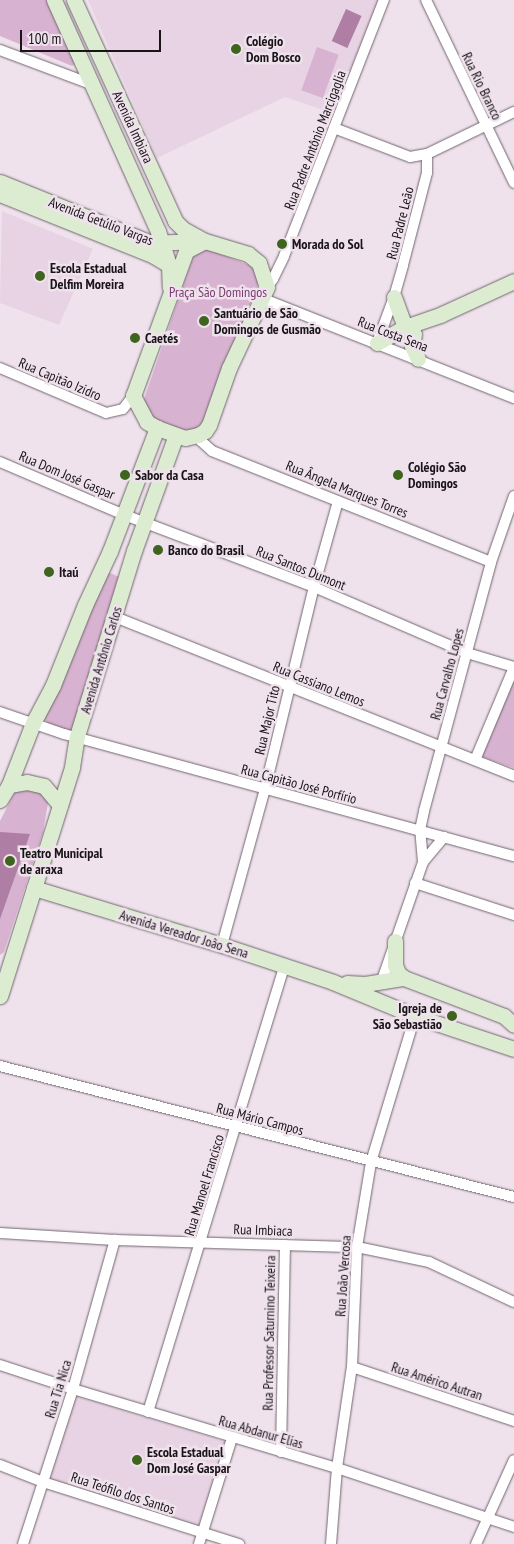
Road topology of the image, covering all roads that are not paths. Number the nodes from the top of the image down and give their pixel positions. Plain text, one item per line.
1 (54, 0) edge
2 (74, 0) edge
3 (384, 0) edge
4 (426, 0) edge
5 (0, 50) edge
6 (91, 84) junction
7 (514, 112) edge
8 (486, 125) junction
9 (334, 128) junction
10 (427, 154) junction
11 (152, 168) junction
12 (133, 177) junction
13 (0, 182) edge
14 (514, 183) edge
15 (0, 194) edge
16 (205, 240) junction
17 (163, 244) junction
18 (174, 268) junction
19 (514, 281) edge
20 (264, 293) junction
21 (394, 297) junction
22 (410, 330) junction
23 (382, 344) junction
24 (418, 359) junction
25 (0, 368) edge
26 (133, 396) junction
27 (514, 398) edge
28 (156, 428) junction
29 (176, 435) junction
30 (198, 435) junction
31 (0, 462) edge
32 (514, 496) edge
33 (338, 501) junction
34 (122, 514) junction
35 (144, 521) junction
36 (491, 562) junction
37 (314, 587) junction
38 (115, 617) junction
39 (466, 653) junction
40 (514, 667) edge
41 (289, 687) junction
42 (0, 712) edge
43 (33, 723) junction
44 (77, 736) junction
45 (441, 747) junction
46 (475, 760) junction
47 (514, 776) edge
48 (9, 784) junction
49 (265, 789) junction
50 (0, 800) edge
51 (60, 805) junction
52 (420, 830) junction
53 (444, 837) junction
54 (514, 856) edge
55 (424, 862) junction
56 (415, 883) junction
57 (34, 888) junction
58 (514, 915) edge
59 (395, 942) junction
60 (222, 945) junction
61 (284, 966) junction
62 (404, 978) junction
63 (382, 980) junction
64 (333, 982) junction
65 (0, 994) edge
66 (383, 1003) junction
67 (415, 1016) junction
68 (511, 1019) edge
69 (514, 1040) edge
70 (498, 1045) junction
71 (514, 1049) edge
72 (0, 1066) edge
73 (236, 1126) junction
74 (371, 1162) junction
75 (514, 1197) edge
76 (0, 1233) edge
77 (115, 1240) junction
78 (200, 1242) junction
79 (285, 1245) junction
80 (357, 1247) junction
81 (514, 1302) edge
82 (0, 1365) edge
83 (352, 1367) junction
84 (73, 1390) junction
85 (148, 1412) junction
86 (514, 1420) edge
87 (232, 1438) junction
88 (281, 1452) junction
89 (514, 1460) edge
90 (0, 1465) edge
91 (337, 1468) junction
92 (43, 1482) junction
93 (489, 1519) junction
94 (514, 1527) edge
95 (203, 1533) junction
96 (23, 1544) edge
97 (199, 1544) edge
98 (239, 1544) edge
99 (331, 1544) edge
100 (476, 1544) edge

1 - 6 main road, Avenida Imbiara
2 - 11 main road, Avenida Imbiara
3 - 9 street, Rua Padre Antônio Marcigaglia
4 - 8 street, Rua Rio Branco
5 - 6 street
6 - 12 main road, Avenida Imbiara
7 - 8 street
8 - 10 street
8 - 14 street, Rua Rio Branco
9 - 10 street
9 - 20 street, Rua Padre Antônio Marcigaglia
10 - 21 street, Rua Padre Leão
11 - 12 main road
11 - 16 main road, Avenida Imbiara
12 - 17 main road, Avenida Imbiara
13 - 17 main road, Avenida Getúlio Vargas
15 - 18 main road, Avenida Getúlio Vargas
16 - 17 main road, Avenida Getúlio Vargas
16 - 18 main road
16 - 20 main road
17 - 18 main road
18 - 26 main road
19 - 22 main road
20 - 23 street, Rua Costa Sena
20 - 30 main road
21 - 22 main road
21 - 23 street, Rua Padre Leão
22 - 23 main road
22 - 24 main road
23 - 24 street, Rua Costa Sena
24 - 27 street, Rua Costa Sena
25 - 26 street, Rua Capitão Izidro
26 - 28 main road
28 - 29 main road
28 - 34 main road
29 - 30 main road
29 - 35 main road, Avenida Antônio Carlos
30 - 33 street, Rua Ângela Marques Torres
31 - 34 street, Rua Dom José Gaspar
32 - 36 street, Rua Carvalho Lopes
33 - 36 street, Rua Ângela Marques Torres
33 - 37 street, Rua Major Tito
34 - 35 street, Rua Santos Dumont
34 - 43 main road
35 - 37 street, Rua Santos Dumont
35 - 38 main road, Avenida Antônio Carlos
36 - 39 street, Rua Carvalho Lopes
37 - 39 street, Rua Santos Dumont
37 - 41 street, Rua Major Tito
38 - 41 street, Rua Cassiano Lemos
38 - 44 main road, Avenida Antônio Carlos
39 - 40 street, Rua Santos Dumont
39 - 45 street, Rua Carvalho Lopes
40 - 46 street
41 - 45 street, Rua Cassiano Lemos
41 - 49 street, Rua Major Tito
42 - 43 street, Rua Capitão José Porfírio
43 - 44 street, Rua Capitão José Porfírio
43 - 48 main road
44 - 49 street, Rua Capitão José Porfírio
44 - 51 main road, Avenida Antônio Carlos
45 - 46 street, Rua Cassiano Lemos
45 - 52 street, Rua Carvalho Lopes
46 - 47 street, Rua Cassiano Lemos
48 - 50 main road
48 - 51 main road
49 - 52 street, Rua Capitão José Porfírio
49 - 60 street, Rua Major Tito
51 - 57 main road, Avenida Antônio Carlos
52 - 53 street, Rua Capitão José Porfírio
52 - 55 street, Rua Carvalho Lopes
53 - 54 street, Rua Capitão José Porfírio
53 - 55 street
55 - 56 street
56 - 58 street
56 - 59 street
57 - 60 main road, Avenida Vereador João Sena
57 - 65 main road, Avenida Antônio Carlos
59 - 62 main road
59 - 63 street
60 - 61 main road, Avenida Vereador João Sena
61 - 64 main road, Avenida Vereador João Sena
61 - 73 street, Rua Manoel Francisco
62 - 63 main road, Avenida Vereador João Sena
62 - 68 main road, Avenida Vereador João Sena
63 - 64 main road, Avenida Vereador João Sena
63 - 66 main road
64 - 66 main road, Avenida Vereador João Sena
66 - 67 main road, Avenida Vereador João Sena
67 - 70 main road, Avenida Vereador João Sena
67 - 74 street, Rua João Vercosa
69 - 70 main road
70 - 71 main road, Avenida Vereador João Sena
72 - 73 street, Rua Mário Campos
73 - 74 street, Rua Mário Campos
73 - 78 street, Rua Manoel Francisco
74 - 75 street, Rua Mário Campos
74 - 80 street, Rua João Vercosa
76 - 77 street, Rua Imbiaca
77 - 78 street, Rua Imbiaca
77 - 84 street, Rua Tia Nica
78 - 79 street, Rua Imbiaca
78 - 85 street, Rua Manoel Francisco
79 - 80 street, Rua Imbiaca
79 - 88 street, Rua Professor Saturnino Teixeira
80 - 81 street, Rua Imbiaca
80 - 83 street, Rua João Vercosa
82 - 84 street, Rua Abdanur Elias
83 - 86 street, Rua Américo Autran
83 - 91 street, Rua João Vercosa
84 - 85 street, Rua Abdanur Elias
84 - 92 street, Rua Tia Nica
85 - 87 street, Rua Abdanur Elias
87 - 88 street, Rua Abdanur Elias
87 - 95 street
88 - 91 street, Rua Abdanur Elias
89 - 93 street
90 - 92 street, Rua Teófilo dos Santos
91 - 93 street, Rua Abdanur Elias
91 - 99 street, Rua João Vercosa
92 - 95 street, Rua Teófilo dos Santos
92 - 96 street, Rua Tia Nica
93 - 94 street, Rua Abdanur Elias
93 - 100 street
95 - 97 street
95 - 98 street, Rua Teófilo dos Santos

